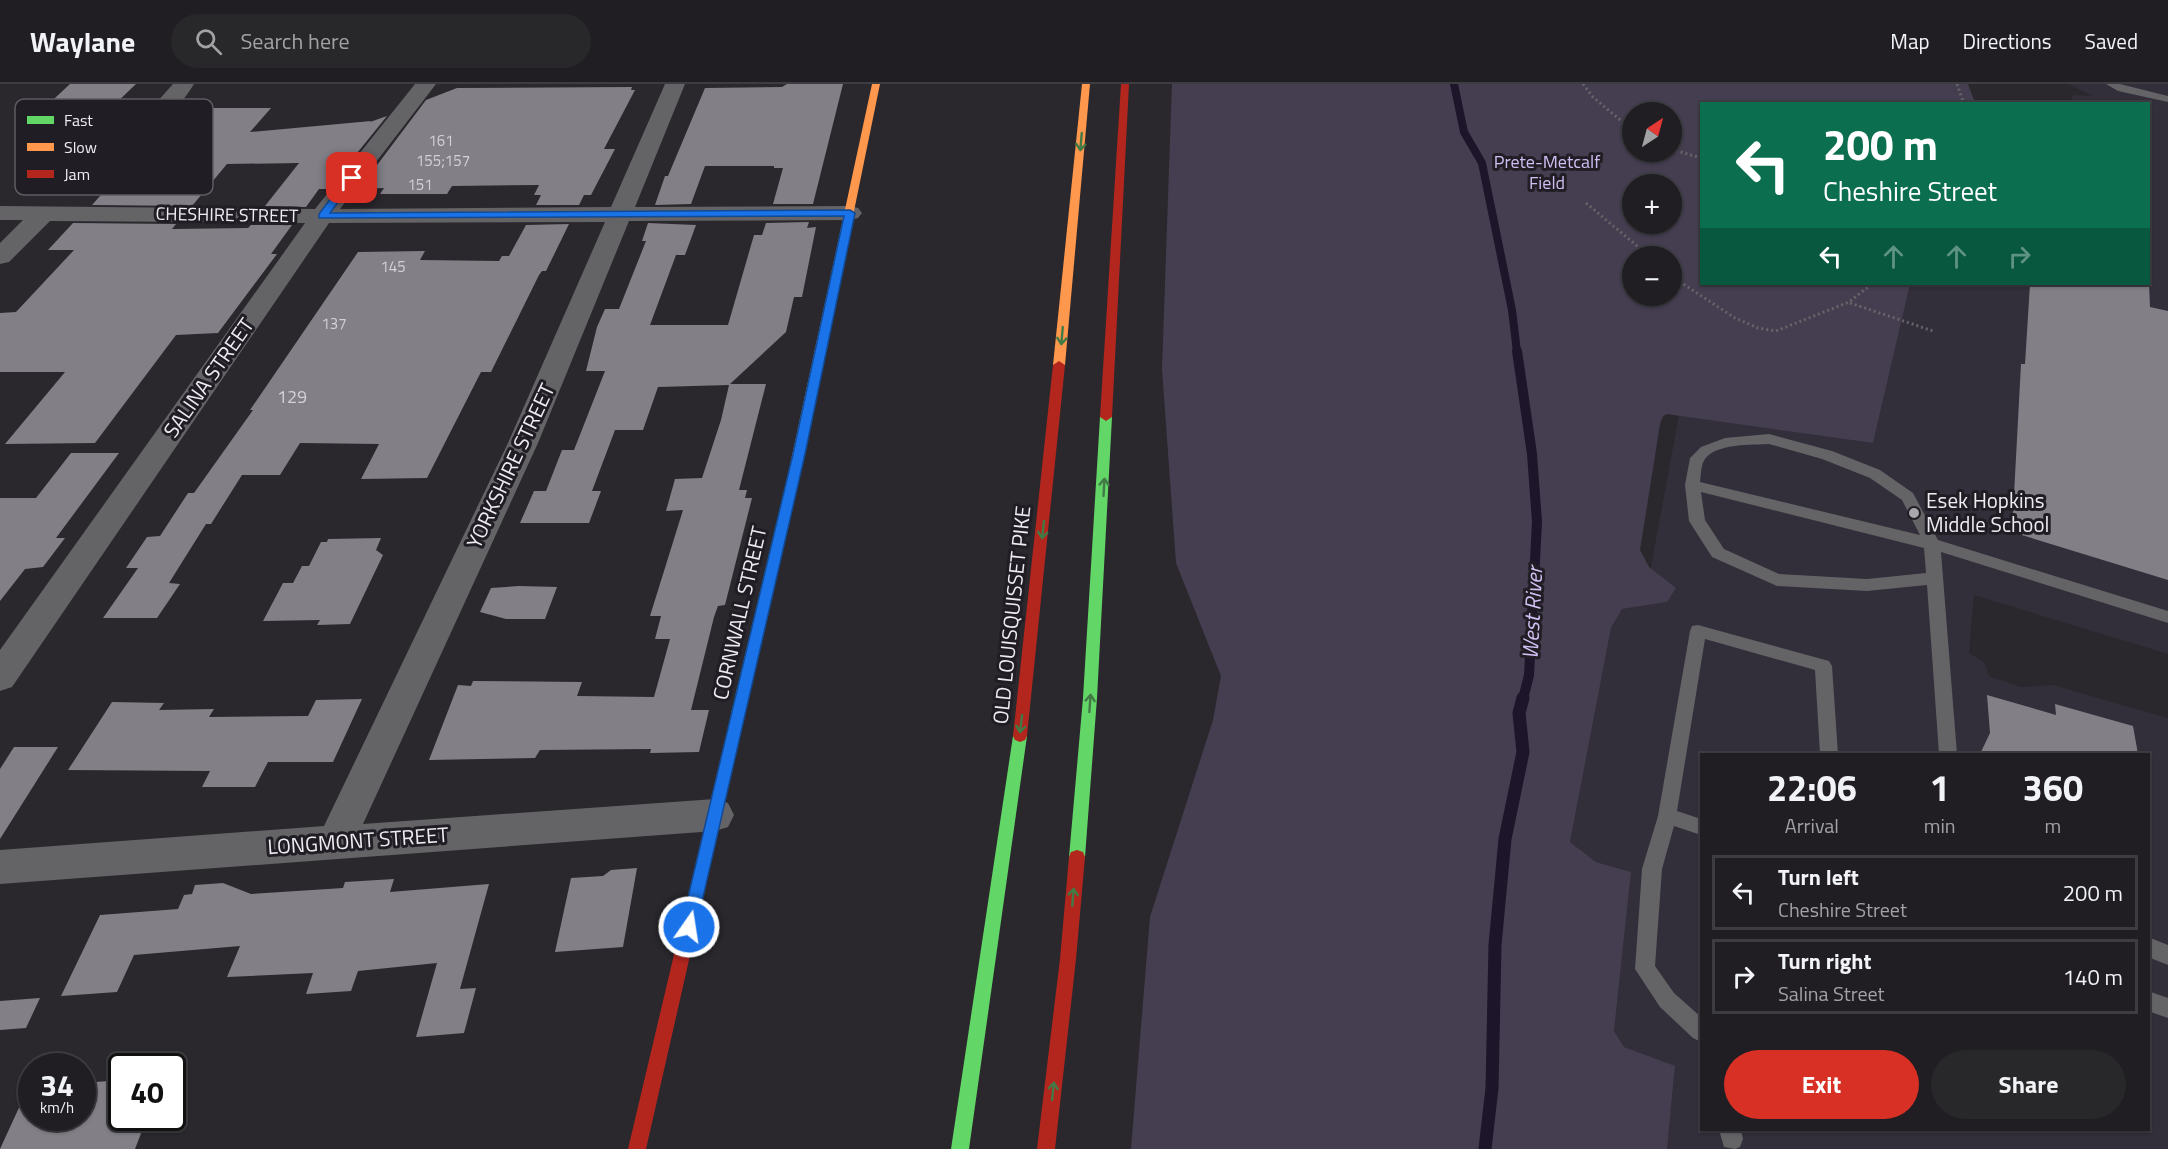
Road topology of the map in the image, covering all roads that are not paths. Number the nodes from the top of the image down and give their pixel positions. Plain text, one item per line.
1 (184, 84) edge
2 (426, 84) edge
3 (675, 84) edge
4 (876, 84) edge
5 (1086, 84) edge
6 (1125, 84) edge
7 (2111, 84) edge
8 (171, 99) edge
9 (2168, 99) edge
10 (0, 213) edge
11 (44, 213) junction
12 (850, 213) junction
13 (322, 216) junction
14 (621, 216) junction
15 (0, 257) edge
16 (1692, 485) junction
17 (1932, 544) junction
18 (1935, 578) junction
19 (2168, 617) edge
20 (0, 677) edge
21 (1829, 753) edge
22 (1948, 753) edge
23 (715, 815) junction
24 (1667, 816) junction
25 (1700, 826) edge
26 (335, 843) junction
27 (0, 867) edge
28 (2150, 948) edge
29 (2168, 954) edge
30 (2150, 1002) edge
31 (2168, 1008) edge
32 (1700, 1030) edge
33 (637, 1149) edge
34 (960, 1149) edge
35 (1046, 1149) edge

1 - 8 street
2 - 13 street, SALINA STREET
3 - 14 street, YORKSHIRE STREET
4 - 12 main road, CORNWALL STREET
5 -> 34 main road, OLD LOUISQUISSET PIKE
35 -> 6 main road
7 - 9 lane
10 - 11 street, CHESHIRE STREET
11 - 13 street, CHESHIRE STREET
11 - 15 street
12 - 14 street, CHESHIRE STREET
12 - 23 main road, CORNWALL STREET
13 - 14 street, CHESHIRE STREET
13 - 20 street, SALINA STREET
14 - 26 street, YORKSHIRE STREET
16 - 17 lane
16 - 17 lane
16 - 18 lane
17 - 18 lane
17 - 19 lane
18 - 22 lane
21 - 24 lane
23 - 26 street, LONGMONT STREET
23 - 33 main road, CORNWALL STREET
24 - 25 lane
24 - 32 lane
26 - 27 street, LONGMONT STREET
28 - 29 lane
30 - 31 lane

